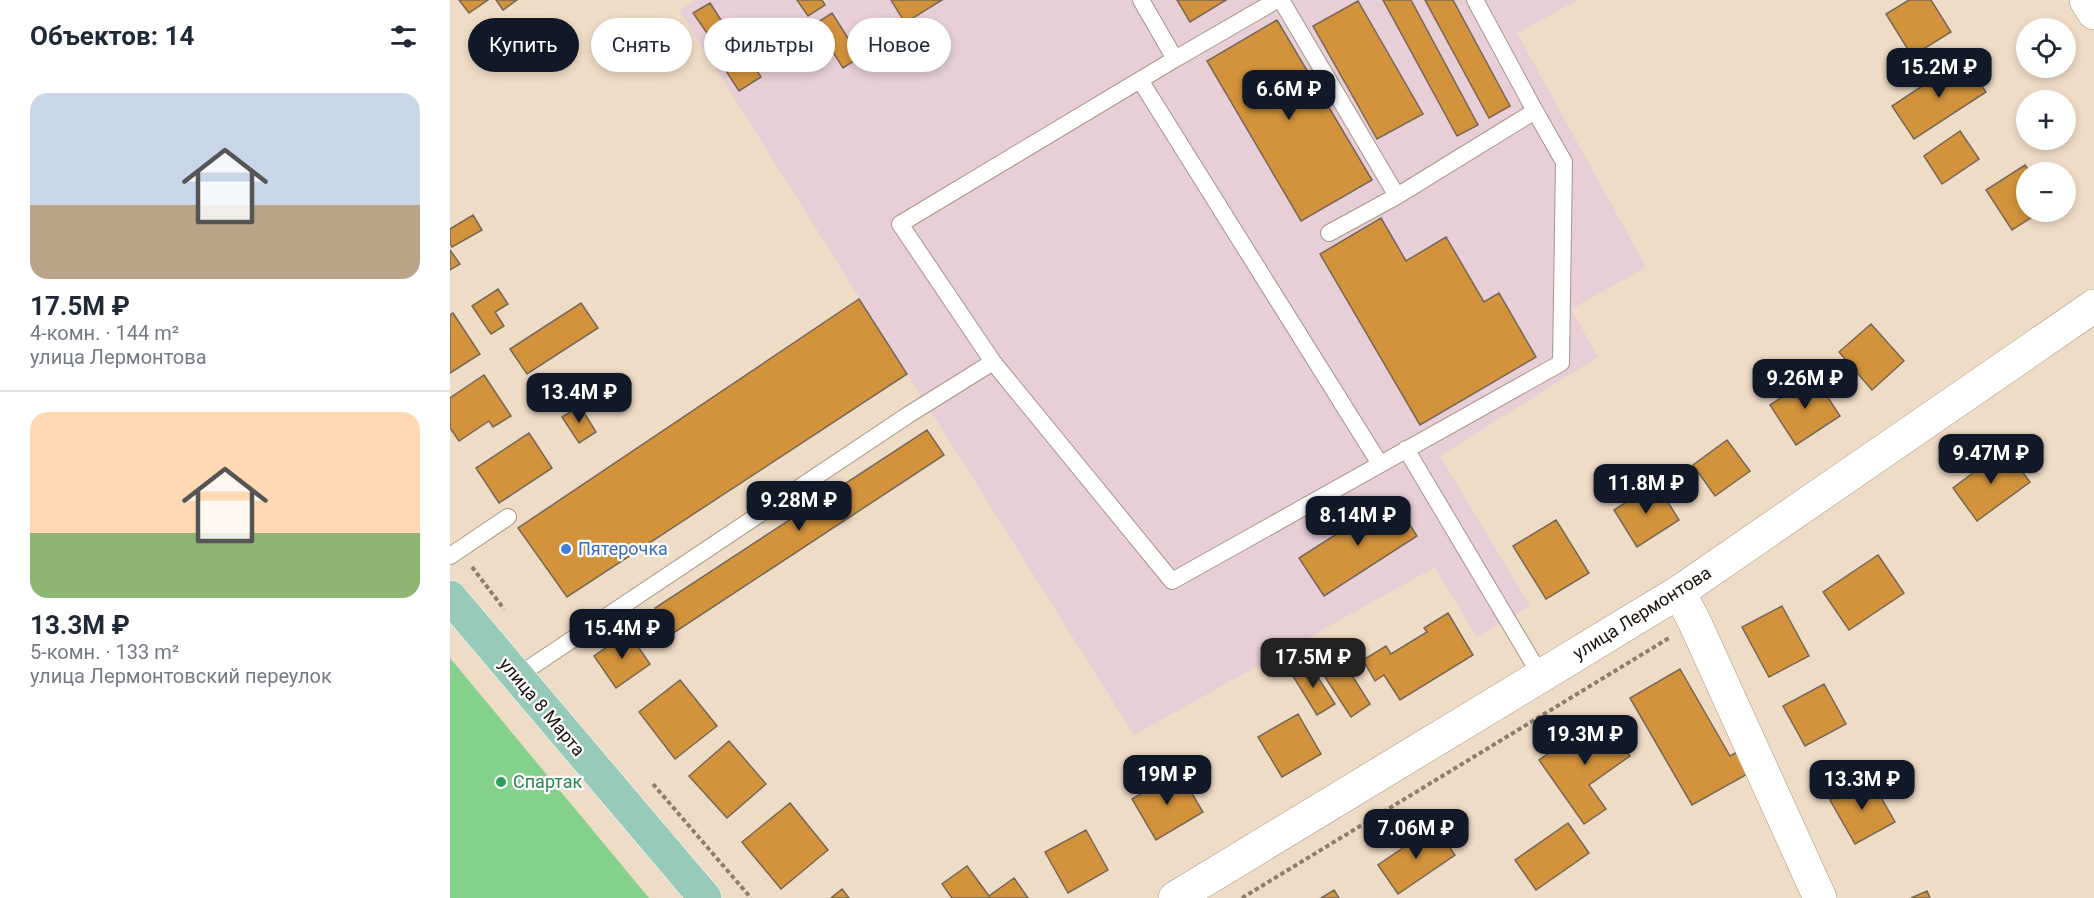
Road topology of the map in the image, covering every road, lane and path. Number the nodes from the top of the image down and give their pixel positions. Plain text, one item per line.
1 (1141, 0) edge
2 (1279, 0) edge
3 (1475, 0) edge
4 (2086, 0) edge
5 (2094, 13) edge
6 (1175, 59) junction
7 (1140, 80) junction
8 (1535, 111) junction
9 (1397, 196) junction
10 (1329, 233) dead end
11 (2094, 306) edge
12 (993, 362) junction
13 (1406, 449) junction
14 (1380, 464) junction
15 (508, 518) dead end
16 (450, 556) edge
17 (470, 564) dead end
18 (1679, 592) junction
19 (450, 597) edge
20 (510, 616) dead end
21 (1541, 676) junction
22 (516, 677) junction
23 (705, 898) edge
24 (1175, 898) edge
25 (1820, 898) edge

1 - 6 lane
2 - 6 lane
2 - 9 lane
3 - 8 lane
4 - 5 street
6 - 7 lane
7 - 12 lane
7 - 14 lane
8 - 9 lane
8 - 13 lane
9 - 10 lane
11 - 18 street, улица Лермонтова
12 - 14 lane
12 - 22 lane
13 - 14 lane
13 - 21 lane
15 - 16 lane
17 - 20 path
18 - 21 street, улица Лермонтова
18 - 25 street
19 - 22 main road, улица 8 Марта
21 - 24 street, улица Лермонтова
22 - 23 main road, улица 8 Марта

